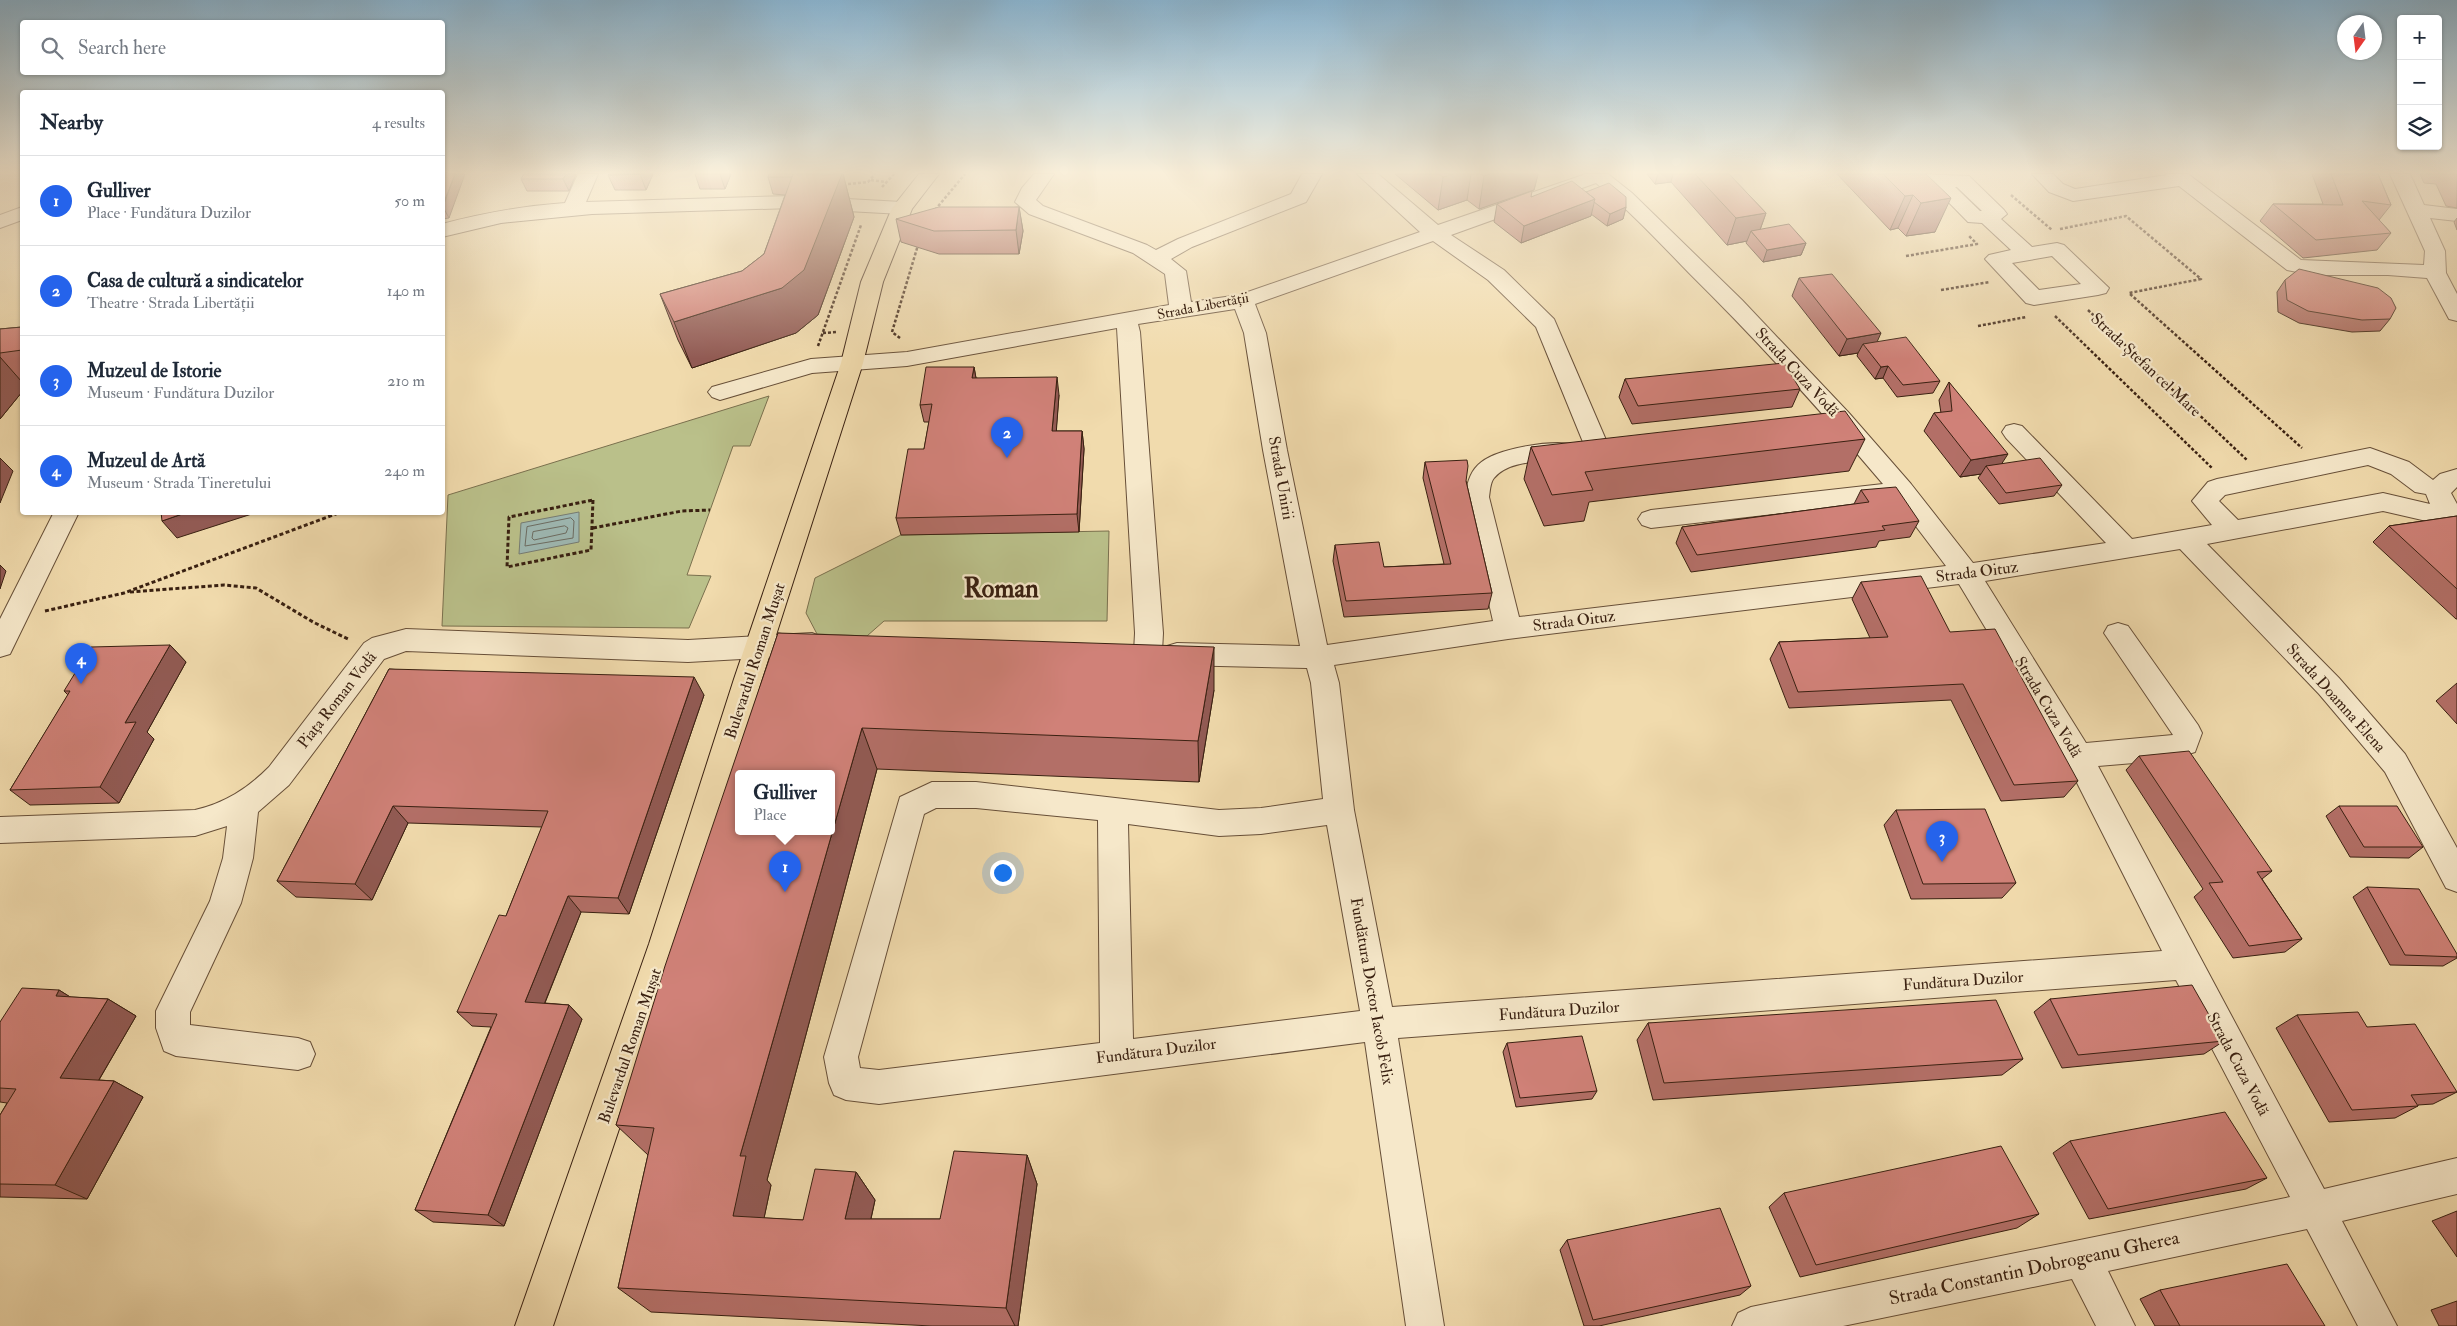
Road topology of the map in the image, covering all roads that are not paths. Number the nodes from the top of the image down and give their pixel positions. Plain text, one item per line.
1 (891, 236) edge
2 (1105, 236) edge
3 (1203, 236) edge
4 (1422, 236) edge
5 (1439, 236) edge
6 (1664, 236) edge
7 (2007, 236) edge
8 (2257, 236) edge
9 (2428, 236) edge
10 (2027, 254) junction
11 (1155, 259) junction
12 (2435, 273) junction
13 (1243, 301) junction
14 (1181, 311) junction
15 (2457, 314) edge
16 (1125, 319) junction
17 (852, 363) junction
18 (720, 392) dead end
19 (1841, 419) junction
20 (1812, 422) edge
21 (2014, 432) dead end
22 (2447, 481) edge
23 (1902, 490) junction
24 (2383, 502) junction
25 (65, 515) edge
26 (2457, 518) edge
27 (1651, 519) dead end
28 (2231, 529) junction
29 (2186, 539) junction
30 (2127, 549) junction
31 (1966, 573) junction
32 (7, 620) edge
33 (1508, 629) junction
34 (2118, 633) dead end
35 (838, 645) edge
36 (0, 646) edge
37 (760, 646) junction
38 (1119, 651) edge
39 (1148, 652) junction
40 (1317, 657) junction
41 (2078, 756) junction
42 (244, 806) junction
43 (1113, 809) junction
44 (1339, 810) junction
45 (0, 830) edge
46 (2457, 878) edge
47 (2185, 964) junction
48 (1379, 1024) junction
49 (298, 1054) dead end
50 (1117, 1056) junction
51 (2457, 1176) edge
52 (2317, 1209) junction
53 (2081, 1258) junction
54 (534, 1326) edge
55 (1425, 1326) edge
56 (1751, 1326) edge
57 (2116, 1326) edge
58 (2378, 1326) edge

1 - 17 main road, Bulevardul Roman Mușat
2 - 11 street
3 - 11 street
4 - 13 street, Strada Libertății
5 - 33 street
6 - 19 street, Strada Cuza Vodă
7 - 10 street
8 - 12 street
9 - 12 street
10 - 10 street, Strada Ștefan cel Mare
11 - 14 street
12 - 15 street
13 - 14 street, Strada Libertății
13 - 40 street, Strada Unirii
14 - 16 street, Strada Libertății
16 - 17 street, Strada Libertății
16 - 39 street
17 - 18 street
17 - 37 main road, Bulevardul Roman Mușat
19 - 20 street
19 - 23 street, Strada Cuza Vodă
21 - 30 street
22 - 24 street, Strada Oituz
22 - 26 street
22 - 28 street
23 - 27 street
23 - 31 street, Strada Cuza Vodă
24 - 26 street, Strada Oituz
24 - 28 street, Strada Oituz
25 - 32 street
28 - 29 street, Strada Oituz
29 - 30 street, Strada Oituz
29 - 46 street, Strada Doamna Elena
30 - 31 street, Strada Oituz
31 - 33 street, Strada Oituz
31 - 41 street, Strada Cuza Vodă
32 - 36 street
33 - 40 street, Strada Oituz
34 - 41 street
35 - 37 street
37 - 42 street, Piața Roman Vodă
37 - 54 main road, Bulevardul Roman Mușat
38 - 39 street, Strada Oituz
39 - 40 street, Strada Oituz
40 - 44 street, Fundătura Doctor Iacob Felix
41 - 47 street, Strada Cuza Vodă
42 - 45 street, Piața Roman Vodă
42 - 49 street
43 - 44 street, Fundătura Duzilor
43 - 50 street
43 - 50 street, Fundătura Duzilor
44 - 48 street, Fundătura Doctor Iacob Felix
47 - 48 street, Fundătura Duzilor
47 - 52 street, Strada Cuza Vodă
48 - 50 street, Fundătura Duzilor
48 - 55 street, Fundătura Doctor Iacob Felix
51 - 52 street, Strada Constantin Dobrogeanu Gherea
52 - 53 street, Strada Constantin Dobrogeanu Gherea
52 - 58 street, Strada Cuza Vodă
53 - 56 street, Strada Constantin Dobrogeanu Gherea
53 - 57 street

